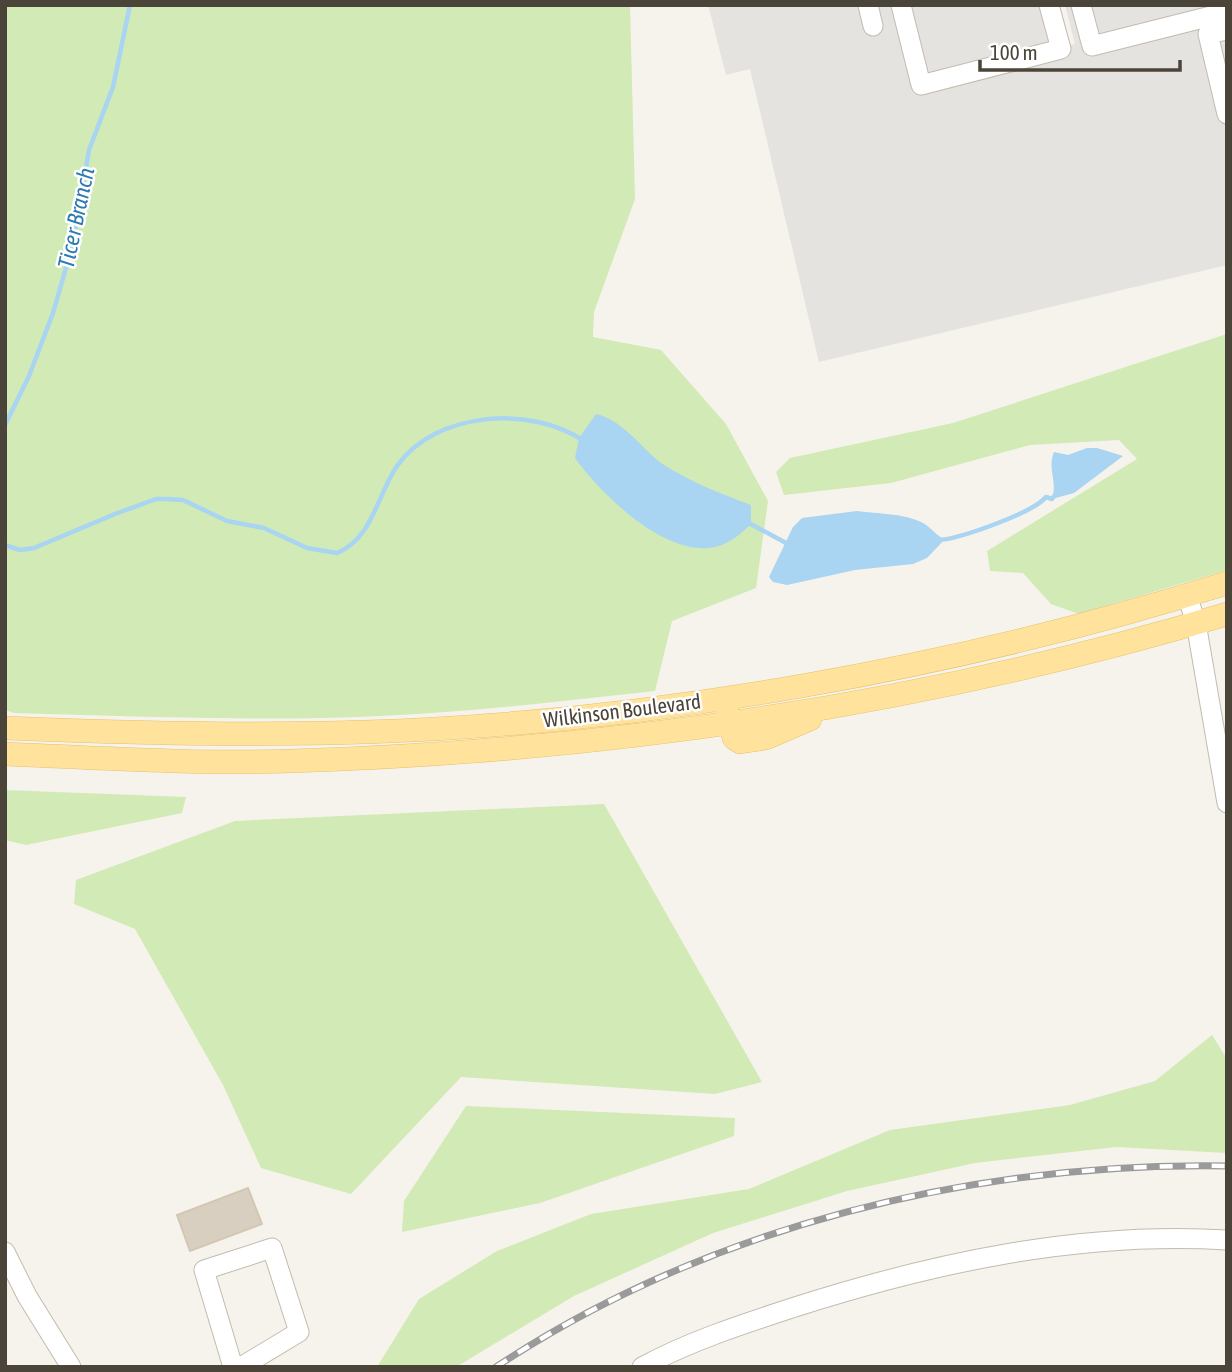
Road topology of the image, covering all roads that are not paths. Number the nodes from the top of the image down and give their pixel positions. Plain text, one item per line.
1 (868, 5) edge
2 (901, 5) edge
3 (1049, 5) edge
4 (1082, 5) edge
5 (1227, 12) edge
6 (873, 26) dead end
7 (1227, 30) edge
8 (1227, 114) edge
9 (1227, 583) edge
10 (1187, 595) junction
11 (1227, 614) edge
12 (1196, 623) junction
13 (724, 698) junction
14 (729, 723) junction
15 (5, 728) edge
16 (5, 754) edge
17 (1227, 803) edge
18 (1227, 1240) edge
19 (5, 1251) edge
20 (71, 1367) edge
21 (233, 1367) edge
22 (241, 1367) edge
23 (642, 1367) edge

1 - 6 street
2 - 3 street
4 - 5 street
7 - 8 street
9 - 10 main road, Wilkinson Boulevard
10 - 12 street
10 - 13 main road, Wilkinson Boulevard
11 - 12 main road
12 - 14 main road
12 - 17 street
13 - 14 main road
13 - 15 main road, Wilkinson Boulevard
14 - 16 main road, Wilkinson Boulevard
18 - 23 street
19 - 20 street
21 - 22 street

